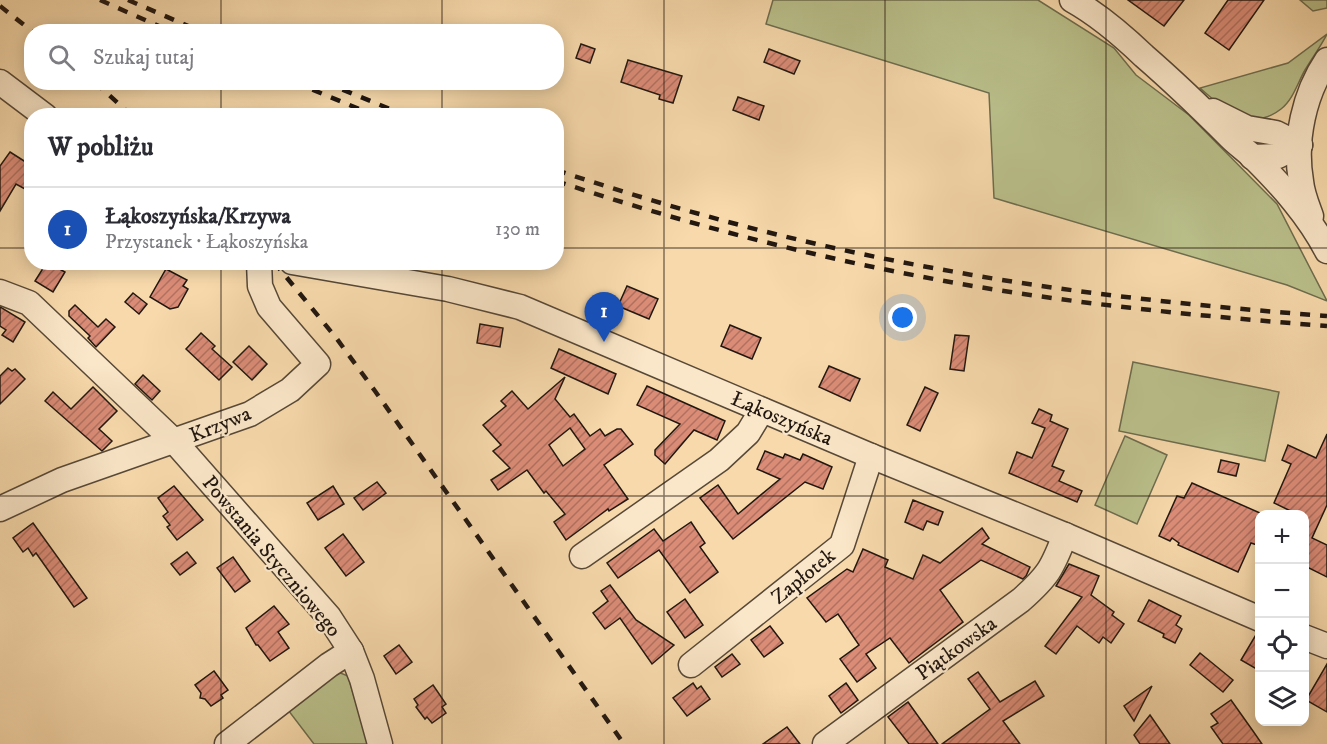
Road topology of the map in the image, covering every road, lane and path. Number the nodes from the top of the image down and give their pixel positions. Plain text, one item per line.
1 (1072, 0) edge
2 (1327, 60) edge
3 (0, 82) edge
4 (1187, 94) junction
5 (1306, 106) junction
6 (34, 108) edge
7 (1247, 128) junction
8 (1300, 145) junction
9 (1252, 157) junction
10 (1314, 227) junction
11 (1327, 251) edge
12 (260, 270) edge
13 (340, 270) edge
14 (0, 292) edge
15 (762, 410) junction
16 (175, 442) junction
17 (871, 456) junction
18 (0, 509) edge
19 (1065, 535) junction
20 (582, 556) dead end
21 (1258, 618) edge
22 (1309, 639) edge
23 (1327, 646) edge
24 (351, 651) junction
25 (691, 665) dead end
26 (227, 744) edge
27 (380, 744) edge
28 (825, 744) edge

1 - 4 street
2 - 5 street
3 - 6 street
4 - 7 street
4 - 9 street
5 - 7 street
5 - 8 street
7 - 8 street
8 - 9 street
8 - 10 street
9 - 10 street
10 - 11 street
12 - 16 street, Krzywa
13 - 15 street, Łąkoszyńska
14 - 16 street, Powstania Styczniowego
15 - 17 street, Łąkoszyńska
15 - 20 street
16 - 18 street, Krzywa
16 - 24 street, Powstania Styczniowego
17 - 19 street, Łąkoszyńska
17 - 25 street, Zapłotek
19 - 21 street, Łąkoszyńska
19 - 28 street, Piątkowska
22 - 23 street
24 - 26 street
24 - 27 street, Powstania Styczniowego

